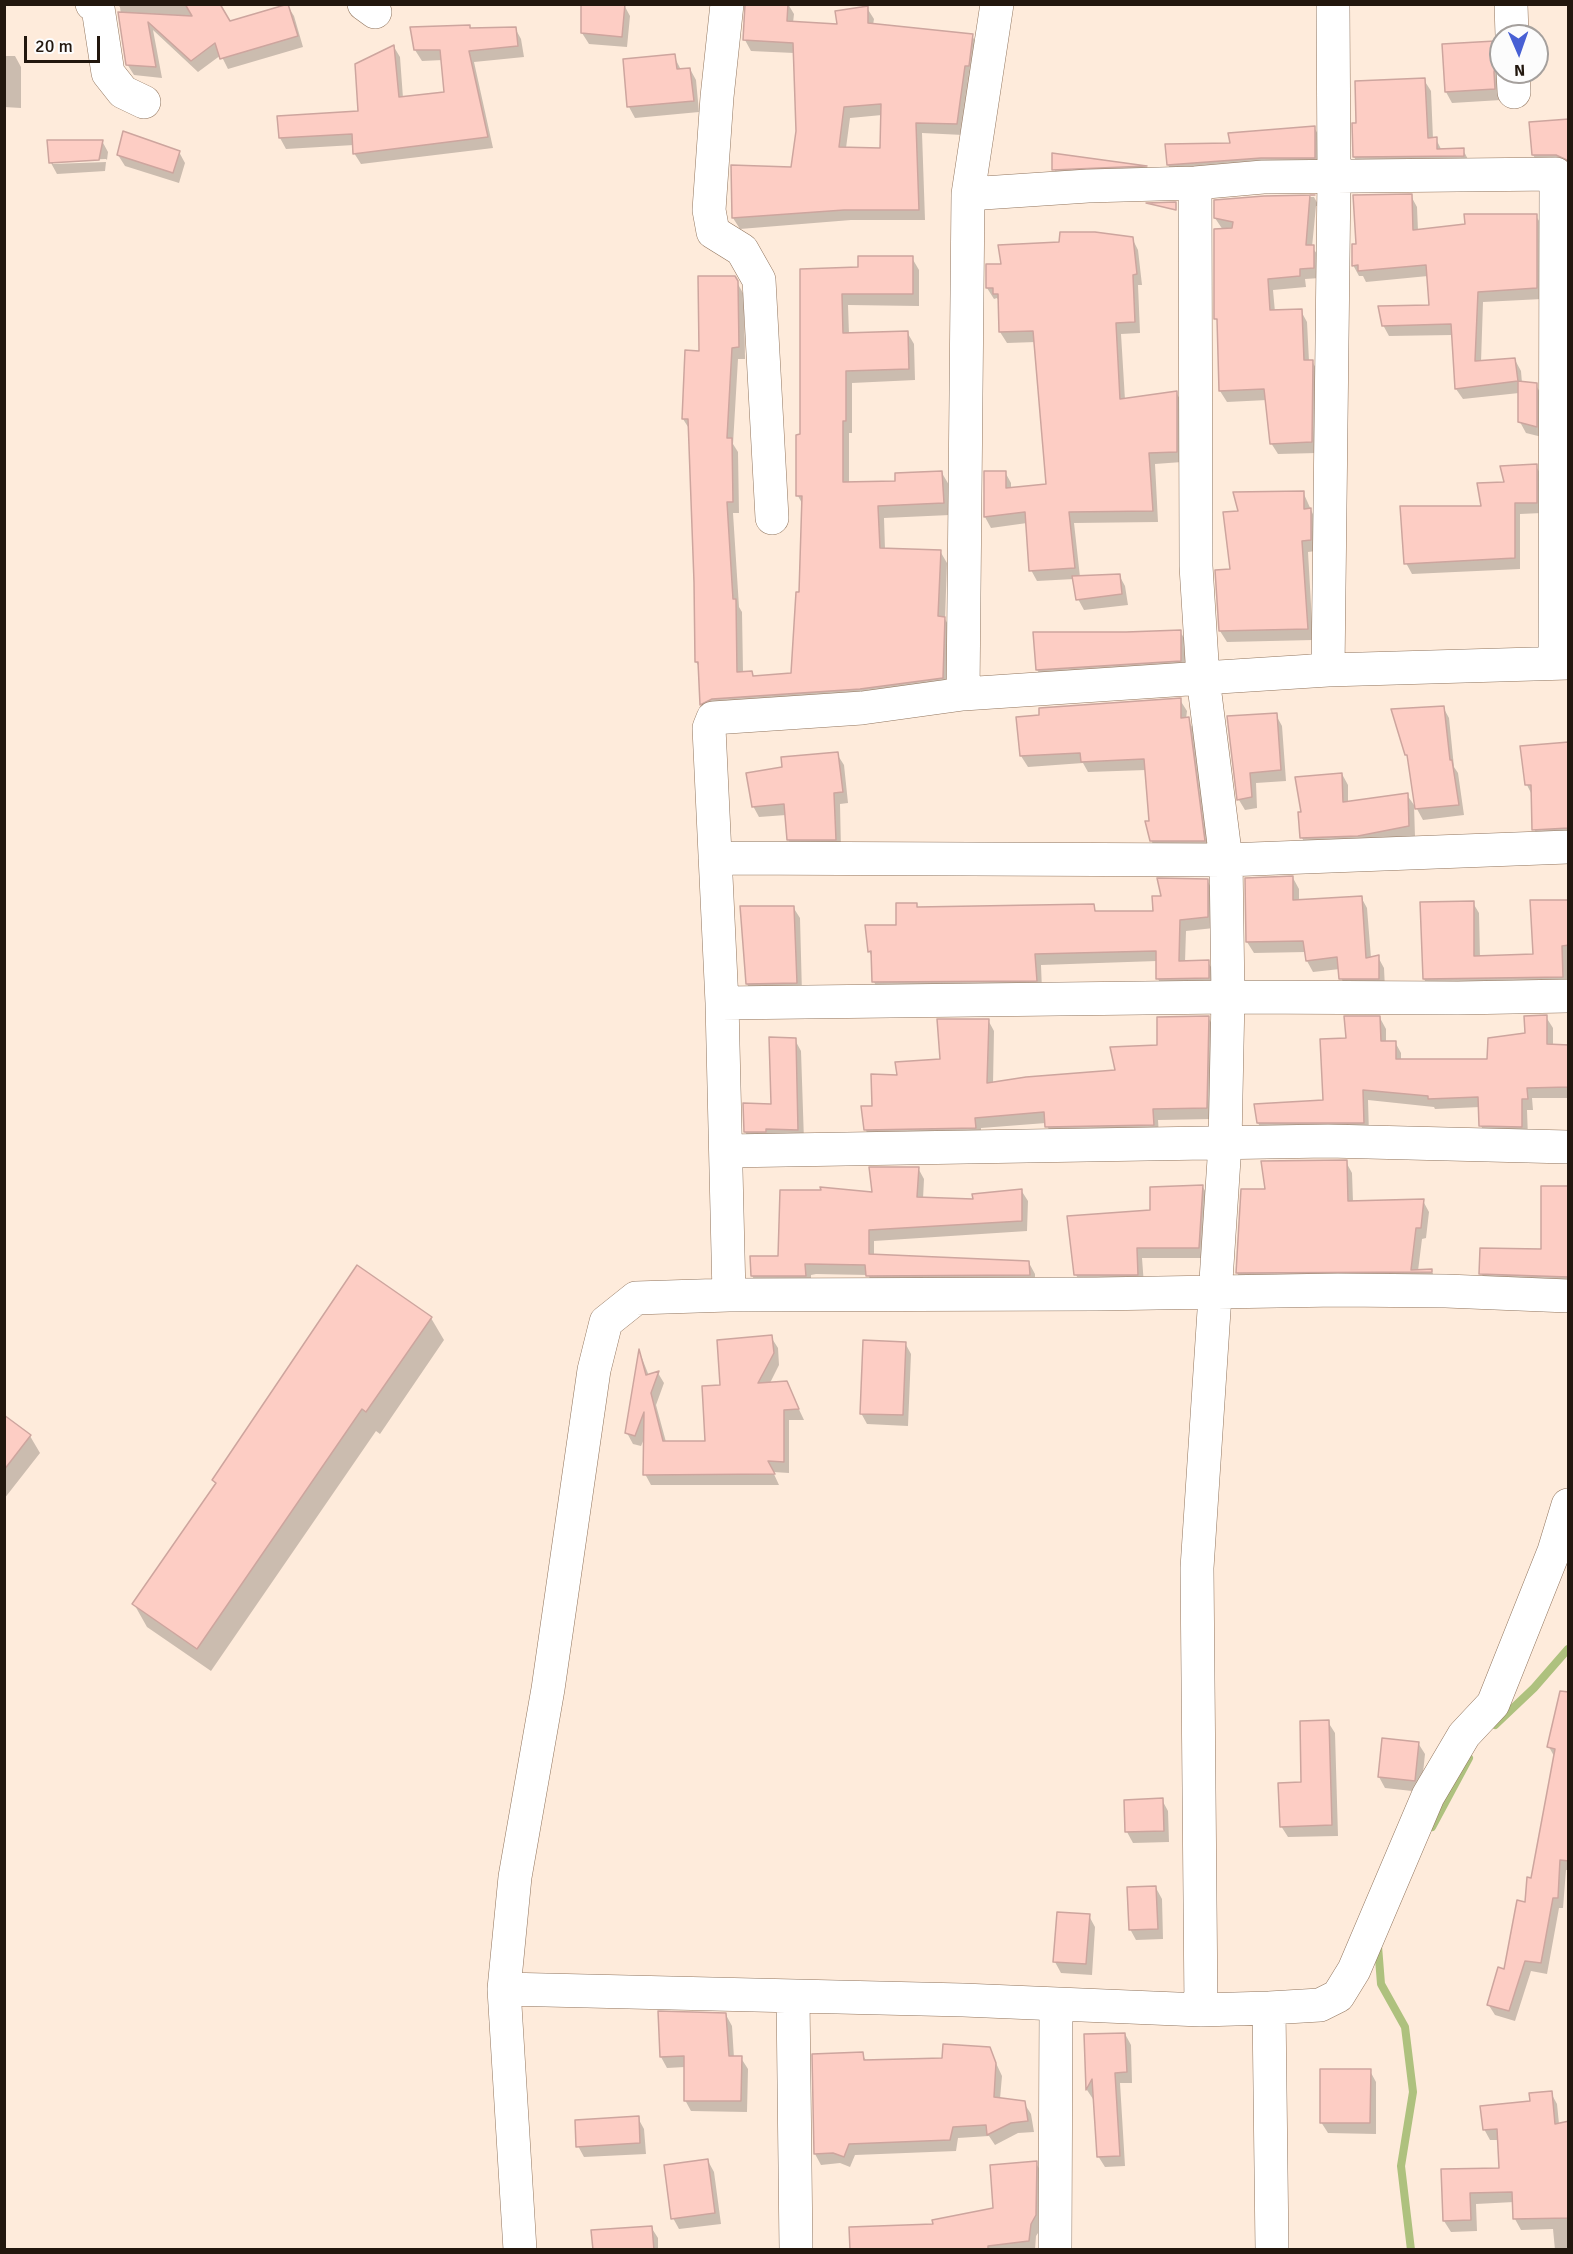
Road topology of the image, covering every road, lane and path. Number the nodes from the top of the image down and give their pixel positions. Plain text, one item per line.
1 (92, 4) edge
2 (727, 4) edge
3 (997, 4) edge
4 (1333, 4) edge
5 (1511, 4) edge
6 (1512, 24) edge
7 (144, 102) dead end
8 (1334, 177) junction
9 (1195, 183) junction
10 (968, 194) junction
11 (772, 518) dead end
12 (1562, 663) edge
13 (1328, 670) junction
14 (1203, 678) junction
15 (963, 694) junction
16 (1569, 847) edge
17 (715, 858) junction
18 (1226, 860) junction
19 (1569, 996) edge
20 (1228, 997) junction
21 (722, 1003) junction
22 (1224, 1144) junction
23 (1569, 1147) edge
24 (726, 1151) junction
25 (1215, 1293) junction
26 (729, 1295) junction
27 (1569, 1296) edge
28 (1569, 1505) edge
29 (504, 1989) junction
30 (793, 1997) junction
31 (1056, 2004) junction
32 (1269, 2008) junction
33 (1201, 2010) junction
34 (520, 2250) edge
35 (796, 2250) edge
36 (1055, 2250) edge
37 (1272, 2250) edge

1 - 7 street
2 - 11 street
3 - 10 street
4 - 8 street
5 - 6 street
8 - 9 street
8 - 12 street
8 - 13 street
9 - 10 street
9 - 14 street
10 - 15 street
12 - 13 street
13 - 14 street
14 - 15 street
14 - 18 street
15 - 17 street
16 - 18 street
17 - 18 street
17 - 21 street
18 - 20 street
19 - 20 street
20 - 21 street
20 - 22 street
21 - 24 street
22 - 23 street
22 - 24 street
22 - 25 street
24 - 26 street
25 - 26 street
25 - 27 street
25 - 33 street
26 - 29 street
28 - 32 street
29 - 30 street
29 - 34 street
30 - 31 street
30 - 35 street
31 - 33 street
31 - 36 street
32 - 33 street
32 - 37 street

